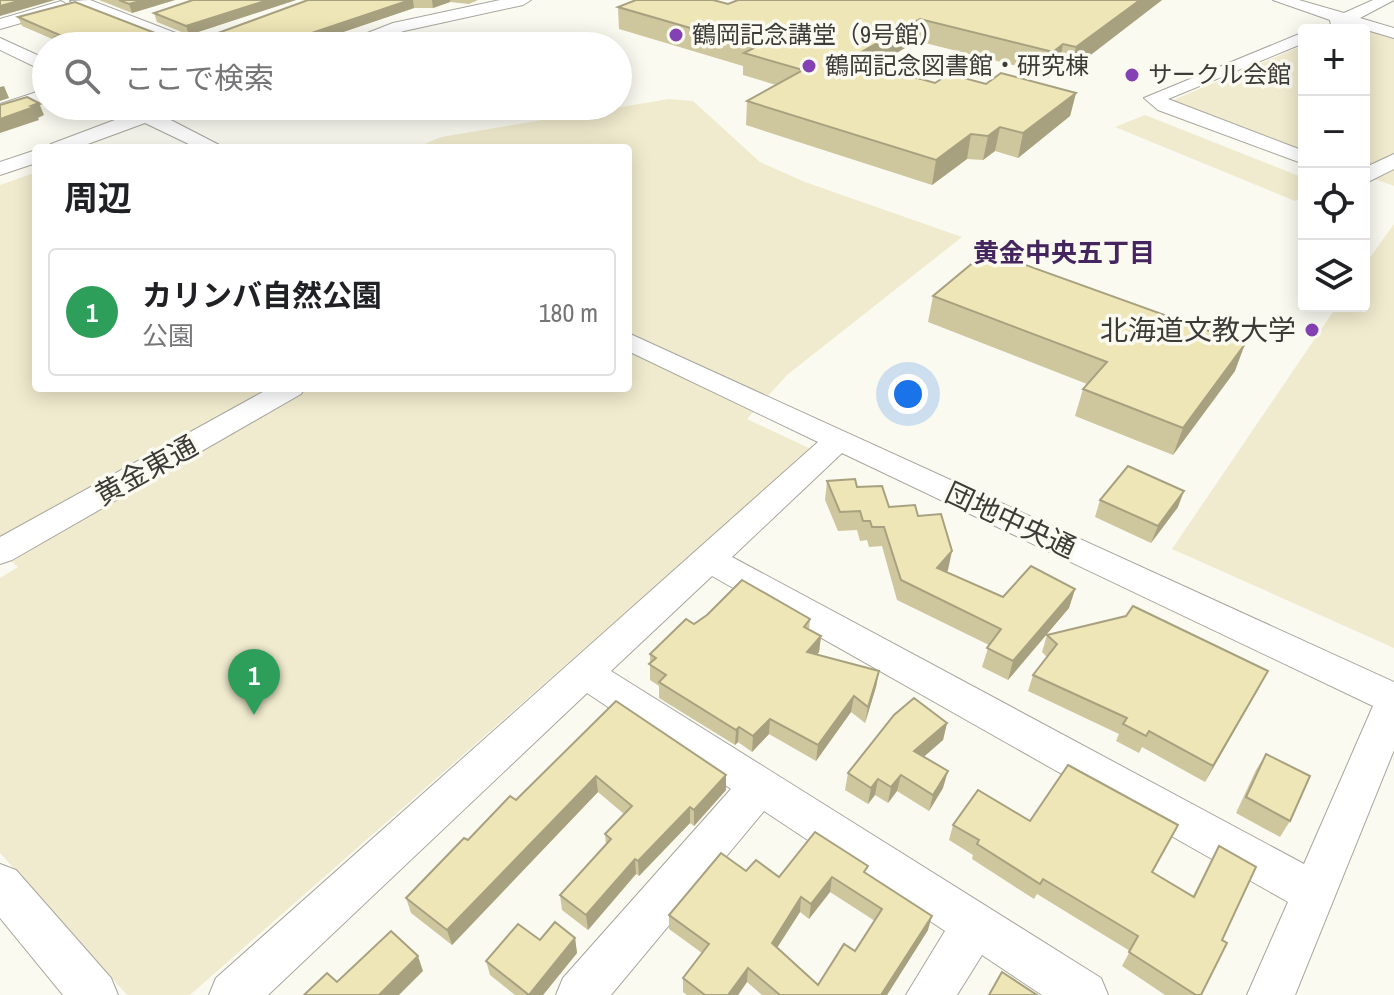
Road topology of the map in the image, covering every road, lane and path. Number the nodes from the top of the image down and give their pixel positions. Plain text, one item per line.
1 (518, 0) edge
2 (1281, 0) edge
3 (1337, 0) edge
4 (1387, 0) edge
5 (81, 1) edge
6 (1368, 8) junction
7 (160, 13) edge
8 (1394, 15) edge
9 (1344, 19) junction
10 (131, 22) junction
11 (0, 24) edge
12 (1333, 24) edge
13 (161, 32) edge
14 (384, 32) edge
15 (1394, 33) edge
16 (1298, 39) edge
17 (0, 43) edge
18 (32, 59) edge
19 (32, 100) edge
20 (0, 111) edge
21 (134, 120) edge
22 (154, 120) edge
23 (69, 144) edge
24 (205, 144) edge
25 (1298, 156) edge
26 (32, 157) edge
27 (1394, 160) edge
28 (0, 169) edge
29 (1371, 182) edge
30 (632, 343) edge
31 (284, 392) edge
32 (838, 440) junction
33 (0, 552) edge
34 (707, 558) junction
35 (587, 674) junction
36 (1394, 700) edge
37 (759, 787) junction
38 (0, 884) edge
39 (1314, 893) junction
40 (976, 924) junction
41 (94, 995) edge
42 (233, 995) edge
43 (580, 995) edge
44 (930, 995) edge
45 (1084, 995) edge
46 (1271, 995) edge

1 - 14 street
2 - 9 street
3 - 6 street
4 - 6 street
5 - 10 street
5 - 11 street
6 - 8 street
6 - 9 street
7 - 10 street
9 - 12 street
9 - 15 street
10 - 13 street
16 - 25 street
17 - 18 street
19 - 20 street
21 - 23 street
22 - 24 street
26 - 28 street
27 - 29 street
30 - 32 street, 団地中央通
31 - 33 street, 黄金東通
32 - 34 street
32 - 36 street, 団地中央通
34 - 35 street
34 - 39 street
35 - 37 street
35 - 42 street
36 - 39 street
37 - 40 street
37 - 43 street
38 - 41 street
39 - 46 street
40 - 44 street
40 - 45 street

